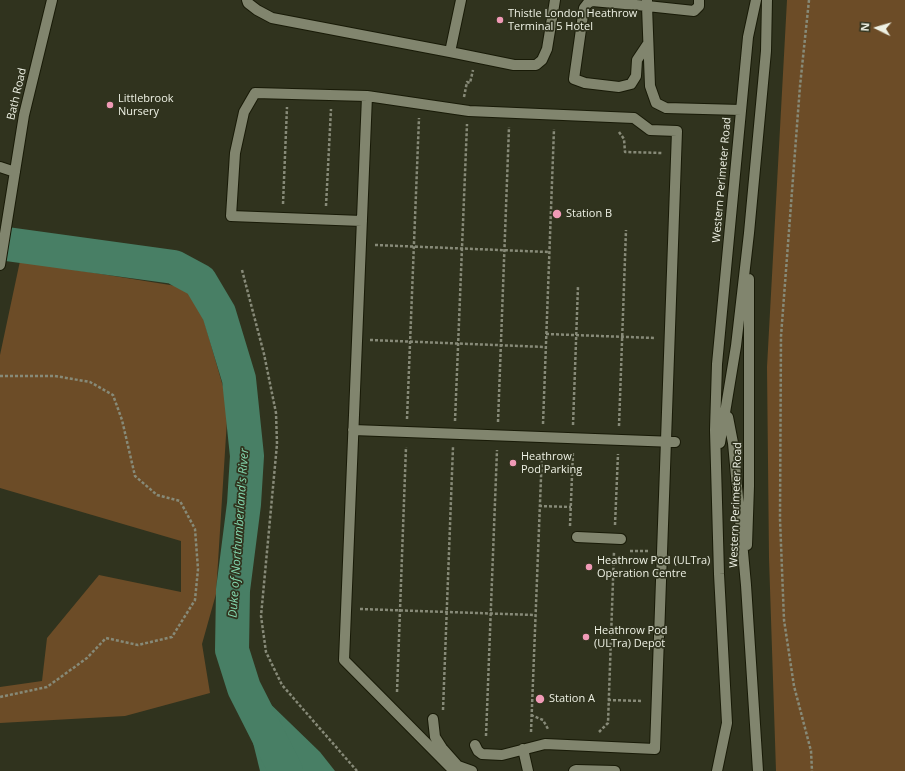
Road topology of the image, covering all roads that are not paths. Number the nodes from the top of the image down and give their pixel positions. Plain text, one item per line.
1 (52, 0) edge
2 (247, 0) edge
3 (461, 0) edge
4 (555, 0) edge
5 (699, 0) edge
6 (756, 0) edge
7 (767, 0) edge
8 (623, 2) edge
9 (647, 3) edge
10 (648, 45) junction
11 (450, 52) junction
12 (367, 96) junction
13 (741, 110) junction
14 (0, 167) edge
15 (15, 172) junction
16 (362, 222) junction
17 (749, 233) junction
18 (0, 265) edge
19 (717, 364) junction
20 (726, 411) junction
21 (353, 430) junction
22 (671, 442) junction
23 (717, 456) junction
24 (577, 537) dead end
25 (618, 539) road end
26 (746, 585) junction
27 (438, 718) road end
28 (475, 745) dead end
29 (523, 749) junction
30 (454, 771) edge
31 (472, 771) edge
32 (528, 771) edge
33 (574, 771) edge
34 (615, 771) edge
35 (717, 771) edge
36 (758, 771) edge

1 - 15 street, Bath Road
2 - 11 street
3 - 11 street
4 - 11 street
5 - 9 street
6 - 13 street, Western Perimeter Road
7 - 17 street, Western Perimeter Road
8 - 9 street
8 - 10 street
9 - 10 street
10 - 13 street
12 - 16 street
12 - 16 street
12 - 22 street
13 - 19 street, Western Perimeter Road
14 - 15 street
15 - 18 street, Bath Road
16 - 21 street
17 - 20 street, Western Perimeter Road
17 - 26 street, Western Perimeter Road
19 - 20 street, Western Perimeter Road
19 - 23 street, Western Perimeter Road
20 - 23 street, Western Perimeter Road
20 - 26 street, Western Perimeter Road
21 - 22 street
21 - 30 street
22 - 29 street
23 - 35 street, Western Perimeter Road
24 - 25 street
26 - 36 street, Western Perimeter Road
27 - 31 street
28 - 29 street
29 - 32 street
33 - 34 street

